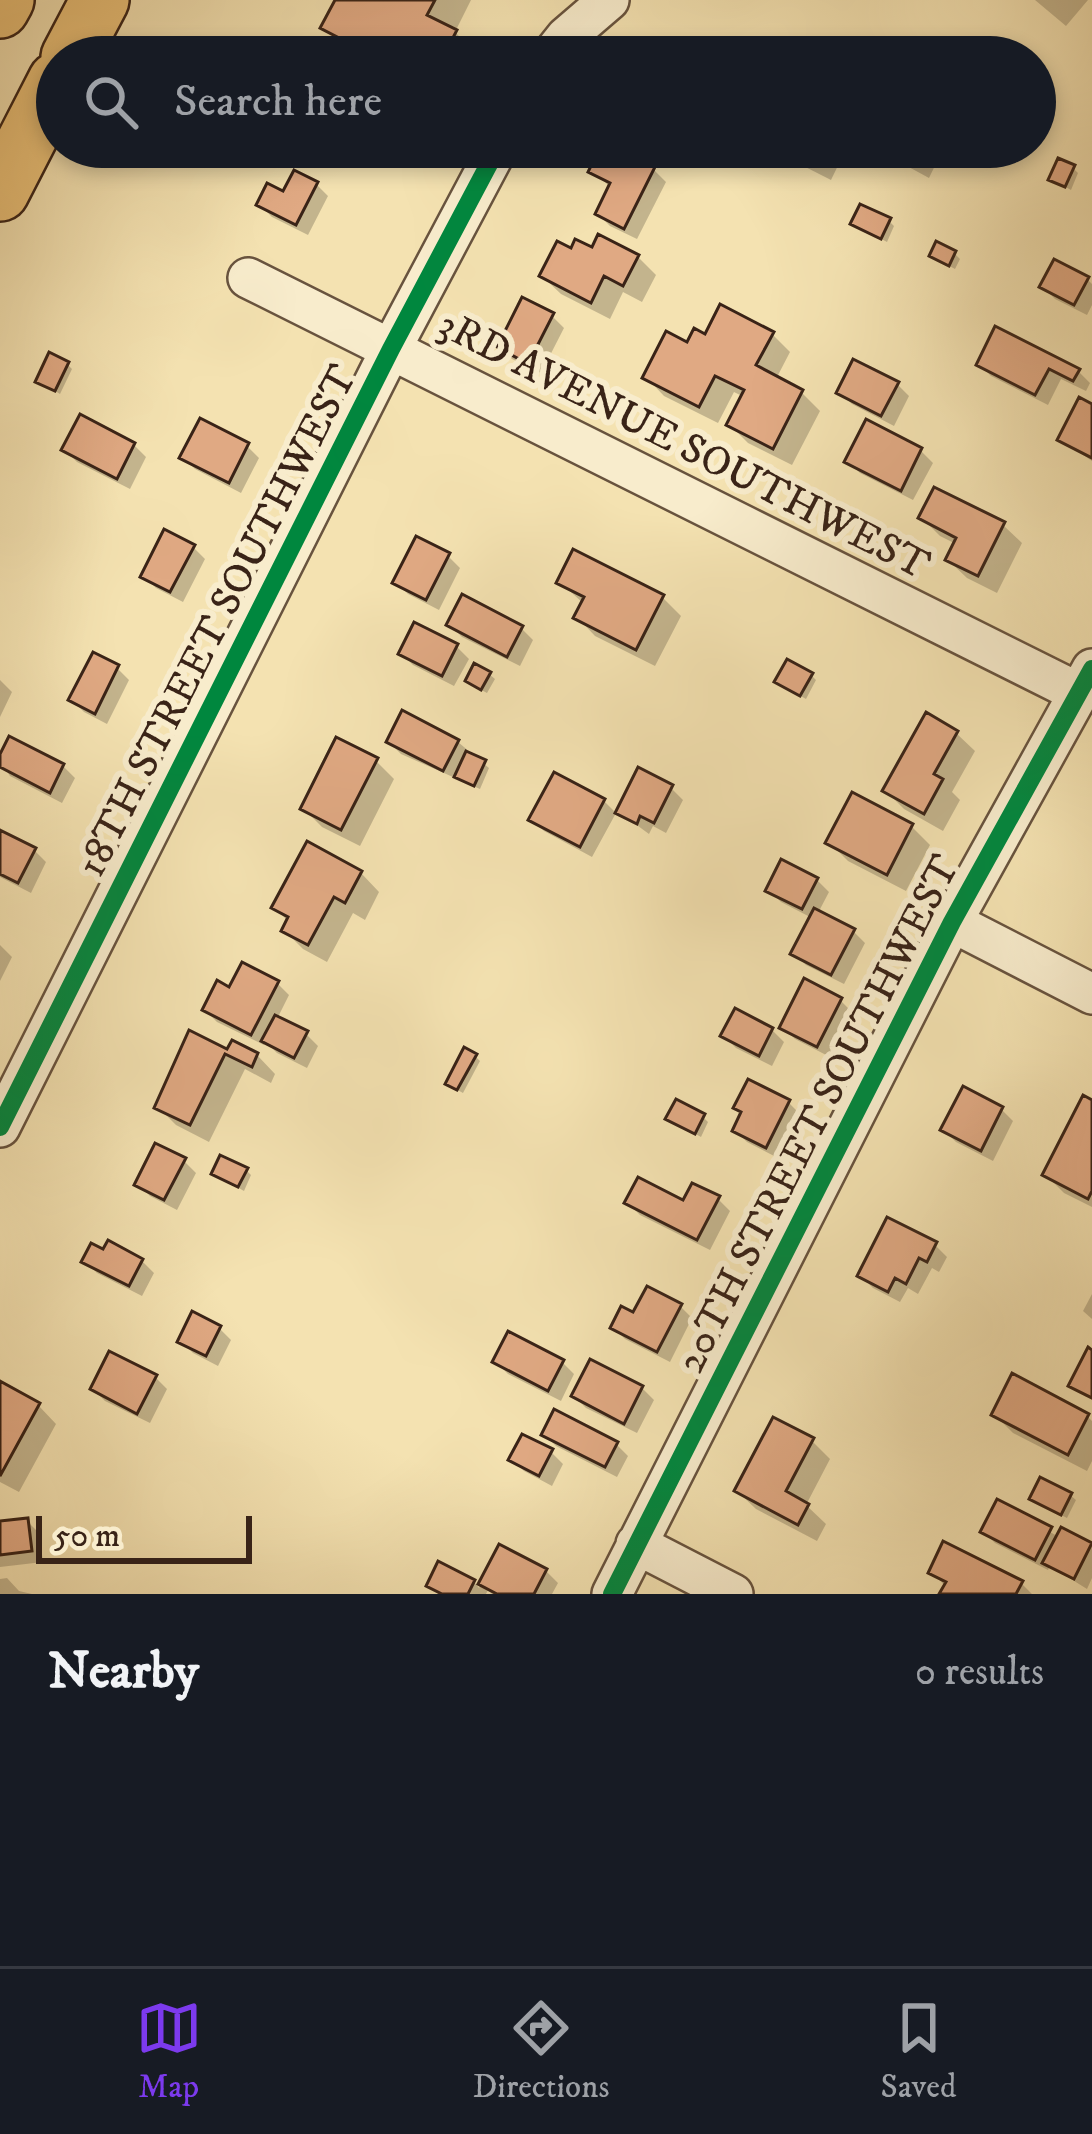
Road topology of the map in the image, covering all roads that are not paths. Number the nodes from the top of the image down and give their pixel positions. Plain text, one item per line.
1 (5, 0) edge
2 (100, 0) edge
3 (609, 0) edge
4 (0, 9) edge
5 (81, 36) edge
6 (567, 36) edge
7 (36, 122) edge
8 (488, 168) edge
9 (0, 192) edge
10 (248, 278) dead end
11 (391, 349) junction
12 (1085, 681) edge
13 (952, 922) junction
14 (1092, 994) edge
15 (0, 1127) edge
16 (635, 1544) junction
17 (612, 1594) edge
18 (733, 1594) edge

1 - 4 highway
2 - 5 highway
3 - 6 street
7 - 9 highway
8 - 11 street, 18TH STREET SOUTHWEST
10 - 11 street, 3RD AVENUE SOUTHWEST
11 - 12 street, 3RD AVENUE SOUTHWEST
11 - 15 street, 18TH STREET SOUTHWEST
12 - 13 street, 20TH STREET SOUTHWEST
13 - 14 street
13 - 16 street, 20TH STREET SOUTHWEST
16 - 17 street, 20TH STREET SOUTHWEST
16 - 18 street

